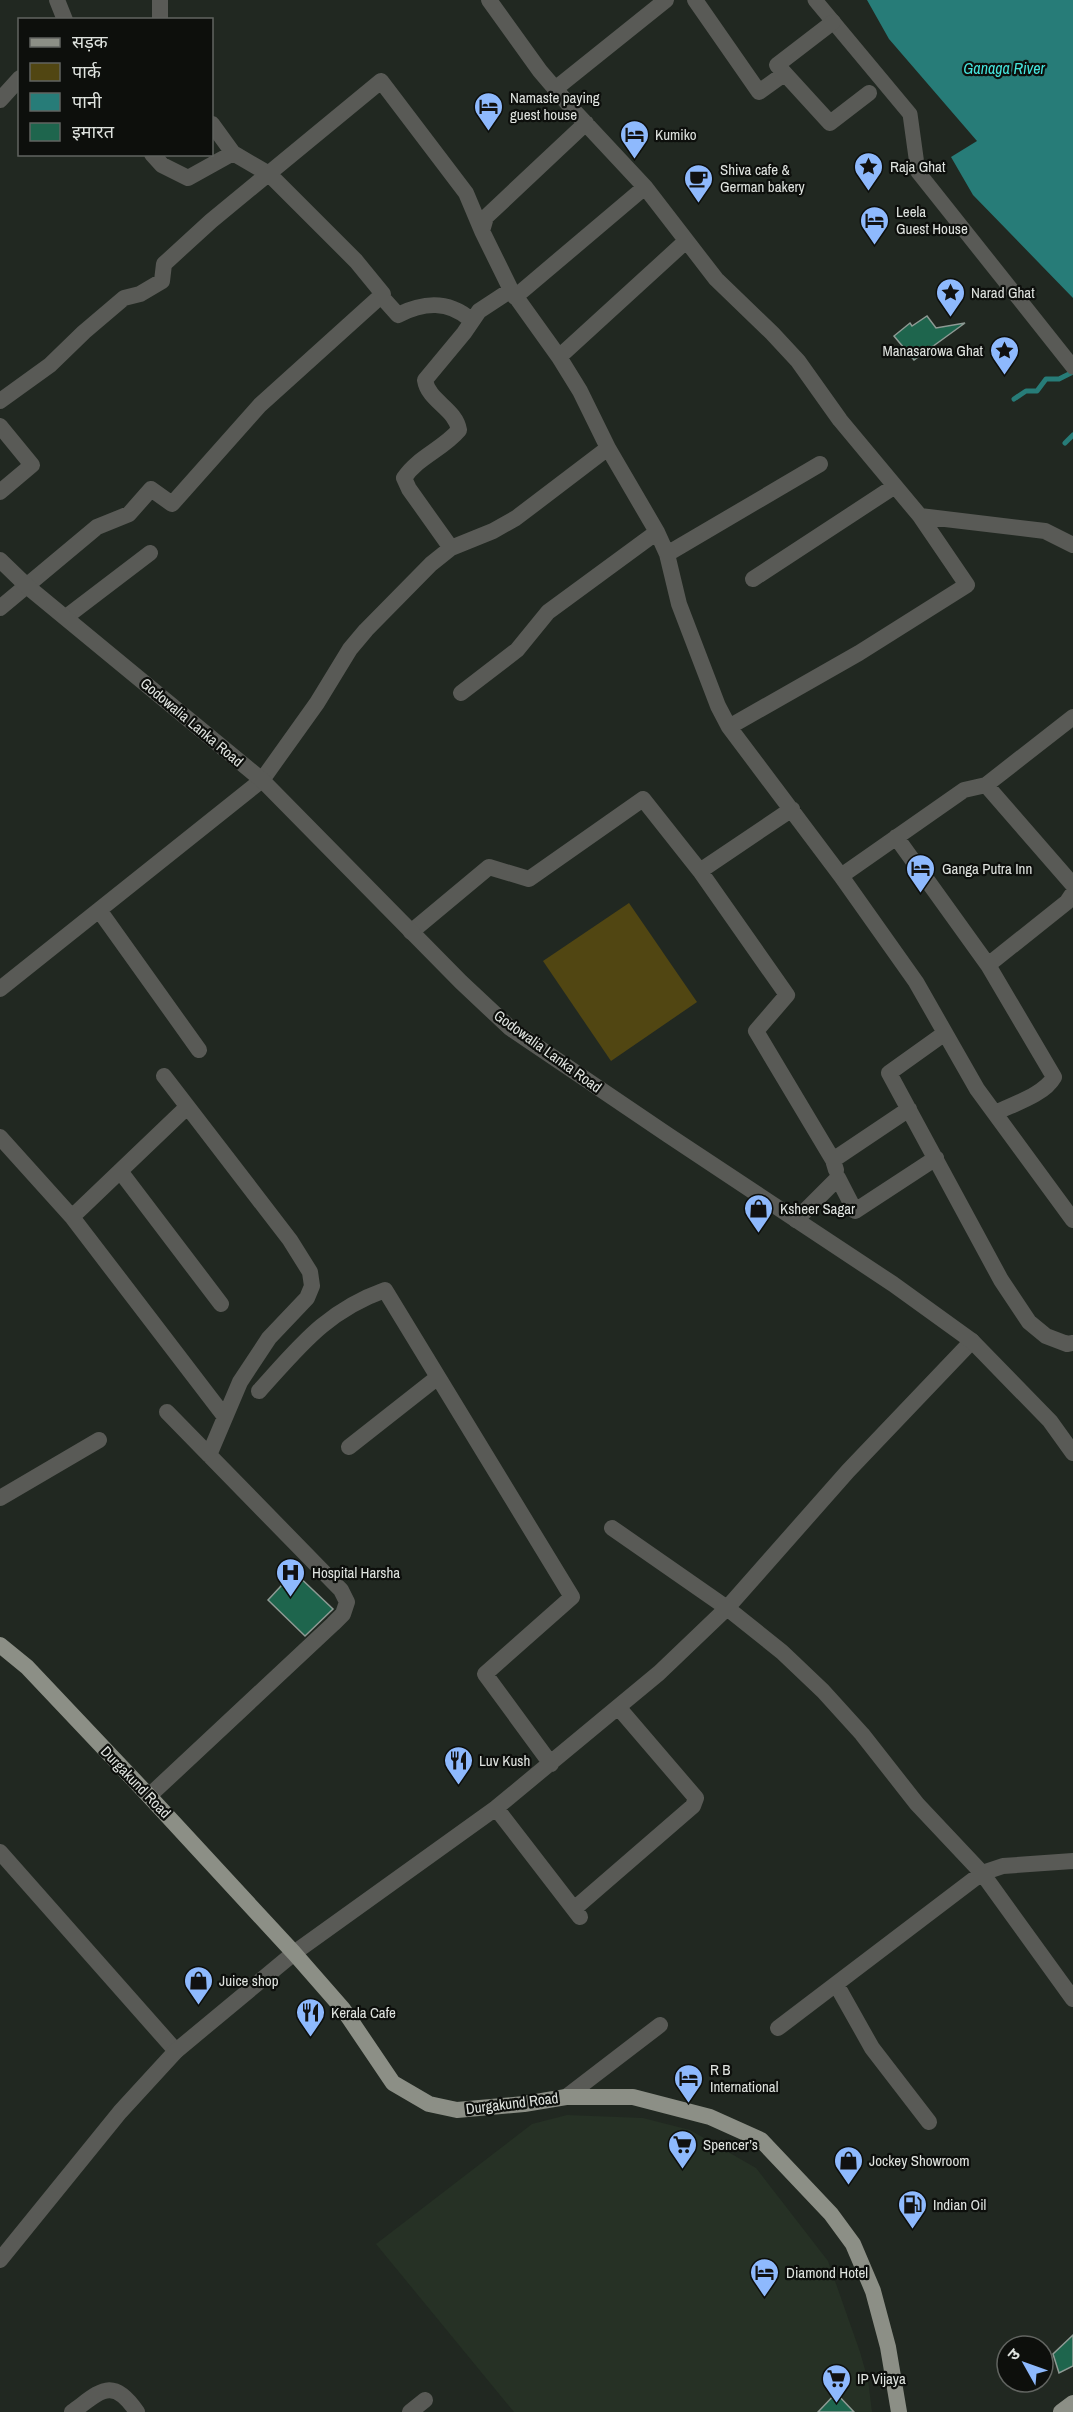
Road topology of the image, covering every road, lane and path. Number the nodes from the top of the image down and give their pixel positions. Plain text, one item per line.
1 (57, 0) edge
2 (159, 0) edge
3 (489, 0) edge
4 (666, 0) edge
5 (695, 0) edge
6 (815, 0) edge
7 (64, 18) edge
8 (160, 18) edge
9 (833, 22) junction
10 (784, 74) junction
11 (18, 80) edge
12 (555, 89) junction
13 (869, 93) dead end
14 (0, 100) edge
15 (586, 123) junction
16 (213, 125) edge
17 (232, 153) junction
18 (154, 156) edge
19 (269, 174) junction
20 (645, 187) junction
21 (482, 231) junction
22 (686, 241) junction
23 (513, 293) junction
24 (381, 296) junction
25 (471, 320) junction
26 (559, 357) junction
27 (1073, 367) edge
28 (0, 401) edge
29 (0, 426) edge
30 (608, 448) junction
31 (820, 464) dead end
32 (895, 486) junction
33 (0, 492) edge
34 (920, 516) junction
35 (657, 532) junction
36 (1073, 546) edge
37 (451, 548) junction
38 (150, 553) dead end
39 (667, 554) junction
40 (0, 561) edge
41 (753, 579) dead end
42 (28, 587) junction
43 (0, 608) edge
44 (66, 617) junction
45 (461, 693) dead end
46 (1073, 717) edge
47 (729, 726) junction
48 (262, 780) junction
49 (986, 785) junction
50 (792, 809) junction
51 (896, 837) junction
52 (700, 871) junction
53 (841, 876) junction
54 (1073, 885) edge
55 (1073, 893) edge
56 (99, 910) junction
57 (411, 932) junction
58 (988, 964) junction
59 (0, 989) edge
60 (945, 1033) junction
61 (199, 1050) dead end
62 (164, 1076) dead end
63 (186, 1108) junction
64 (909, 1109) junction
65 (995, 1113) junction
66 (0, 1137) edge
67 (936, 1158) junction
68 (833, 1161) junction
69 (120, 1171) junction
70 (838, 1178) junction
71 (72, 1217) junction
72 (796, 1220) junction
73 (1073, 1220) edge
74 (221, 1304) dead end
75 (972, 1341) junction
76 (1071, 1346) edge
77 (438, 1377) junction
78 (259, 1391) dead end
79 (167, 1412) dead end
80 (225, 1417) junction
81 (99, 1440) dead end
82 (349, 1447) dead end
83 (1073, 1453) edge
84 (209, 1455) junction
85 (0, 1498) edge
86 (612, 1528) dead end
87 (727, 1608) junction
88 (0, 1645) edge
89 (618, 1707) junction
90 (551, 1764) junction
91 (149, 1796) junction
92 (496, 1808) junction
93 (0, 1852) edge
94 (1073, 1861) edge
95 (982, 1874) junction
96 (294, 1953) junction
97 (836, 1984) junction
98 (1073, 1999) edge
99 (660, 2025) dead end
100 (778, 2028) dead end
101 (176, 2051) junction
102 (566, 2097) junction
103 (929, 2122) dead end
104 (0, 2260) edge
105 (425, 2400) dead end
106 (1073, 2403) edge
107 (72, 2412) edge
108 (137, 2412) edge
109 (410, 2412) edge
110 (899, 2412) edge
111 (1061, 2412) edge

1 - 7 street
2 - 8 street
3 - 12 street
4 - 12 street
5 - 10 street
6 - 9 street
9 - 10 street
9 - 27 street
10 - 13 street
11 - 14 street
12 - 15 street
15 - 20 street
15 - 21 street
16 - 17 street
17 - 18 street
17 - 19 street
19 - 21 street
19 - 24 street
19 - 28 street
20 - 22 street
20 - 23 street
21 - 23 street
22 - 26 street
22 - 32 street
23 - 25 street
23 - 26 street
24 - 25 street
24 - 42 street
25 - 37 street
26 - 30 street
29 - 33 street
30 - 35 street
30 - 37 street
31 - 39 street
32 - 34 street
32 - 41 street
34 - 36 street
34 - 47 street
35 - 39 street
35 - 45 street
37 - 48 street
38 - 44 street
39 - 47 street
40 - 42 street, Godowalia Lanka Road
42 - 43 street
42 - 44 street, Godowalia Lanka Road
44 - 48 street, Godowalia Lanka Road
46 - 49 street
47 - 50 street
48 - 56 street
48 - 57 street, Godowalia Lanka Road
49 - 51 street
49 - 54 street
50 - 52 street
50 - 53 street
51 - 53 street
51 - 58 street
52 - 57 street
52 - 68 street
53 - 60 street
55 - 58 street
56 - 59 street
56 - 61 street
57 - 72 street, Godowalia Lanka Road
58 - 65 street
60 - 64 street
60 - 65 street
62 - 63 street
63 - 69 street
63 - 80 street
64 - 67 street
64 - 68 street
65 - 73 street
66 - 71 street
67 - 70 street
67 - 76 street
68 - 70 street
69 - 71 street
69 - 74 street
70 - 72 street
71 - 80 street
72 - 75 street, Godowalia Lanka Road
75 - 83 street, Godowalia Lanka Road
75 - 87 street
77 - 78 street
77 - 82 street
77 - 90 street
79 - 84 street
80 - 84 street
81 - 85 street
84 - 91 street
86 - 87 street
87 - 89 street
87 - 95 street
88 - 91 main road, Durgakund Road
89 - 90 street
89 - 92 street
90 - 92 street
91 - 96 main road, Durgakund Road
92 - 96 street
93 - 101 street
94 - 95 street
95 - 97 street
95 - 98 street
96 - 101 street
96 - 102 main road, Durgakund Road
97 - 100 street
97 - 103 street
99 - 102 street
101 - 104 street
102 - 110 main road, Durgakund Road
105 - 109 street
106 - 111 main road
107 - 108 street

